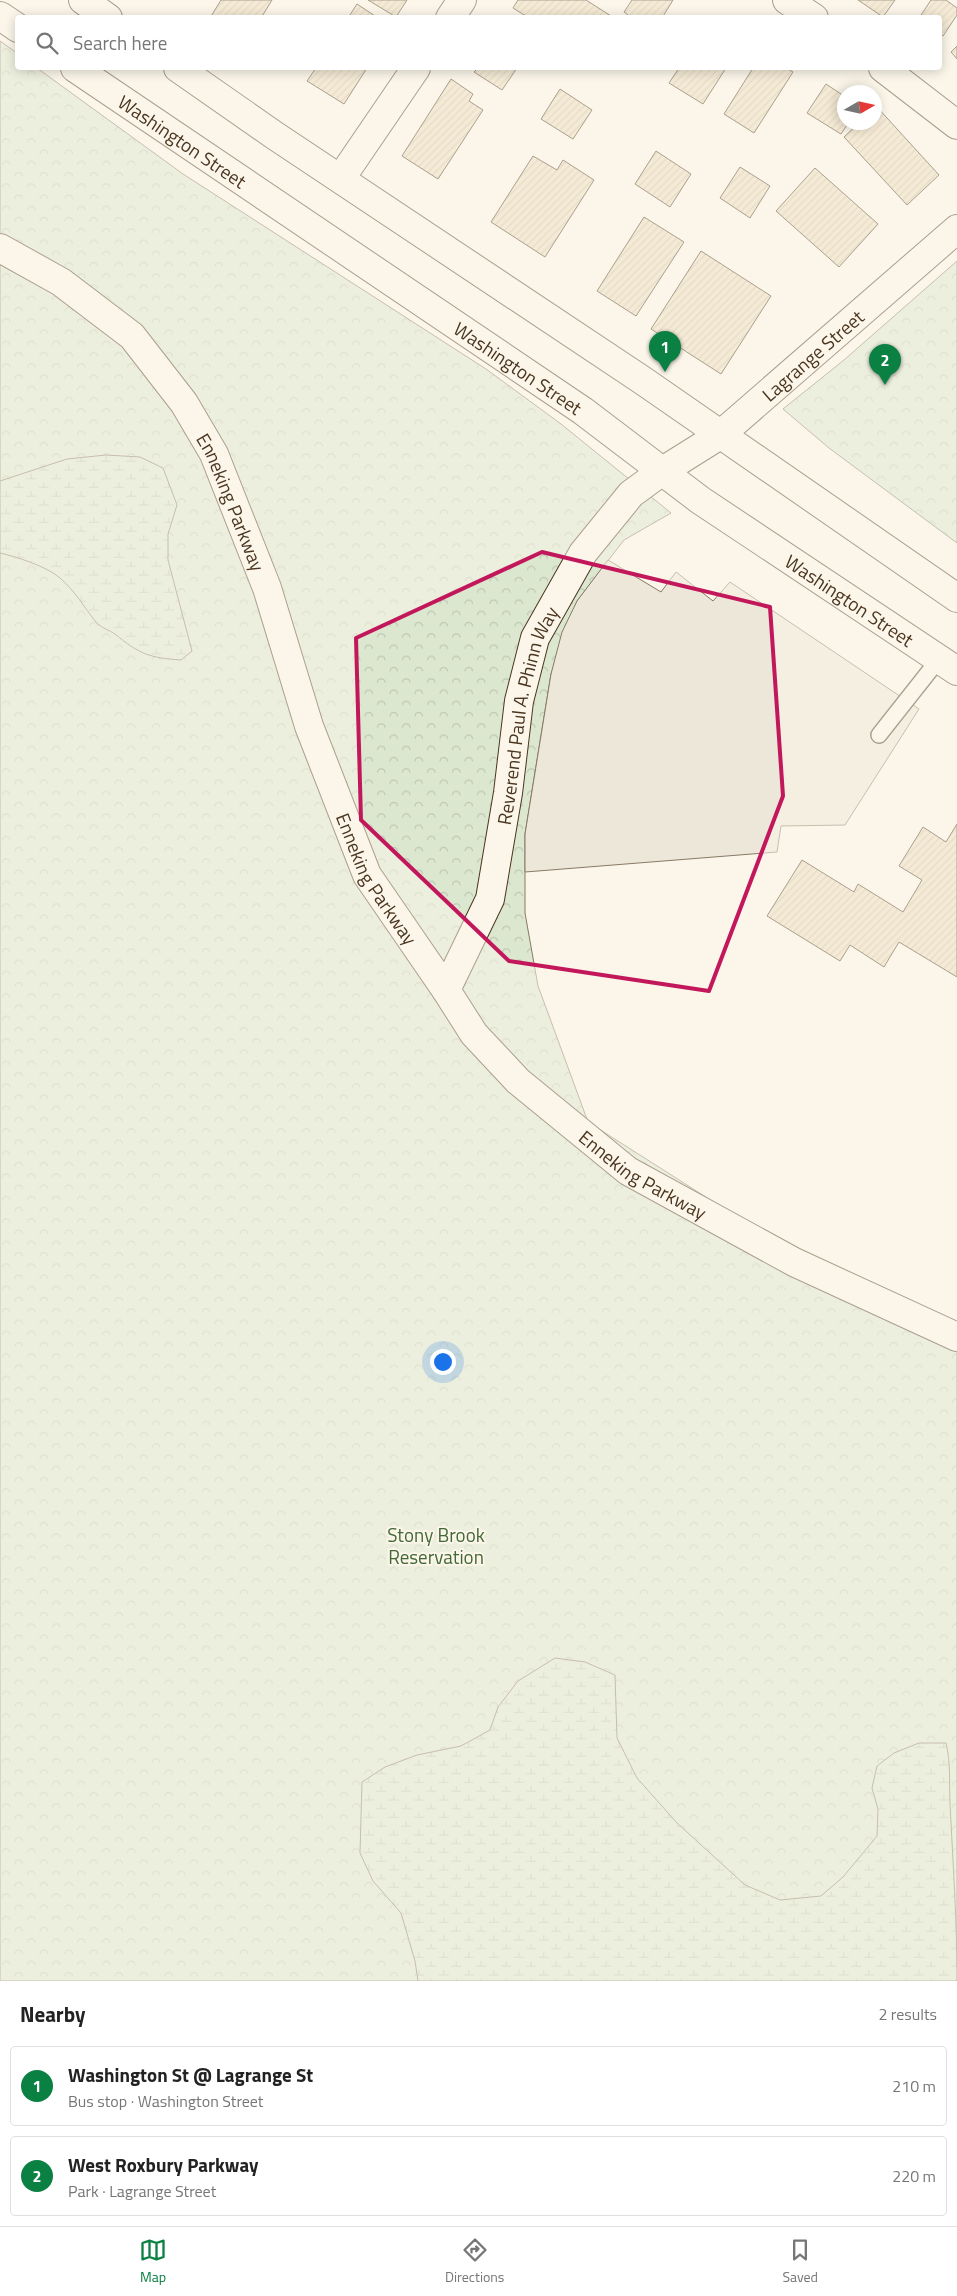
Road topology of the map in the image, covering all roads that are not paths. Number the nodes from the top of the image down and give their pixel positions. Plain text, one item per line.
1 (83, 0) edge
2 (462, 0) edge
3 (787, 0) edge
4 (104, 15) edge
5 (452, 15) edge
6 (810, 15) edge
7 (0, 16) edge
8 (15, 26) edge
9 (78, 70) edge
10 (181, 70) edge
11 (415, 70) edge
12 (885, 70) edge
13 (957, 125) edge
14 (341, 178) junction
15 (957, 229) edge
16 (0, 248) edge
17 (720, 435) junction
18 (661, 472) junction
19 (957, 598) edge
20 (948, 665) edge
21 (878, 735) dead end
22 (446, 990) junction
23 (957, 1337) edge

1 - 4 main road
2 - 5 main road
3 - 6 main road
7 - 8 main road
9 - 18 main road, Washington Street
10 - 14 main road
11 - 14 main road
12 - 13 main road
14 - 17 main road
15 - 17 main road, Lagrange Street
16 - 22 main road, Enneking Parkway
17 - 18 main road, Lagrange Street
17 - 19 main road
18 - 20 main road, Washington Street
18 - 22 main road, Reverend Paul A. Phinn Way
20 - 21 lane
22 - 23 main road, Enneking Parkway

